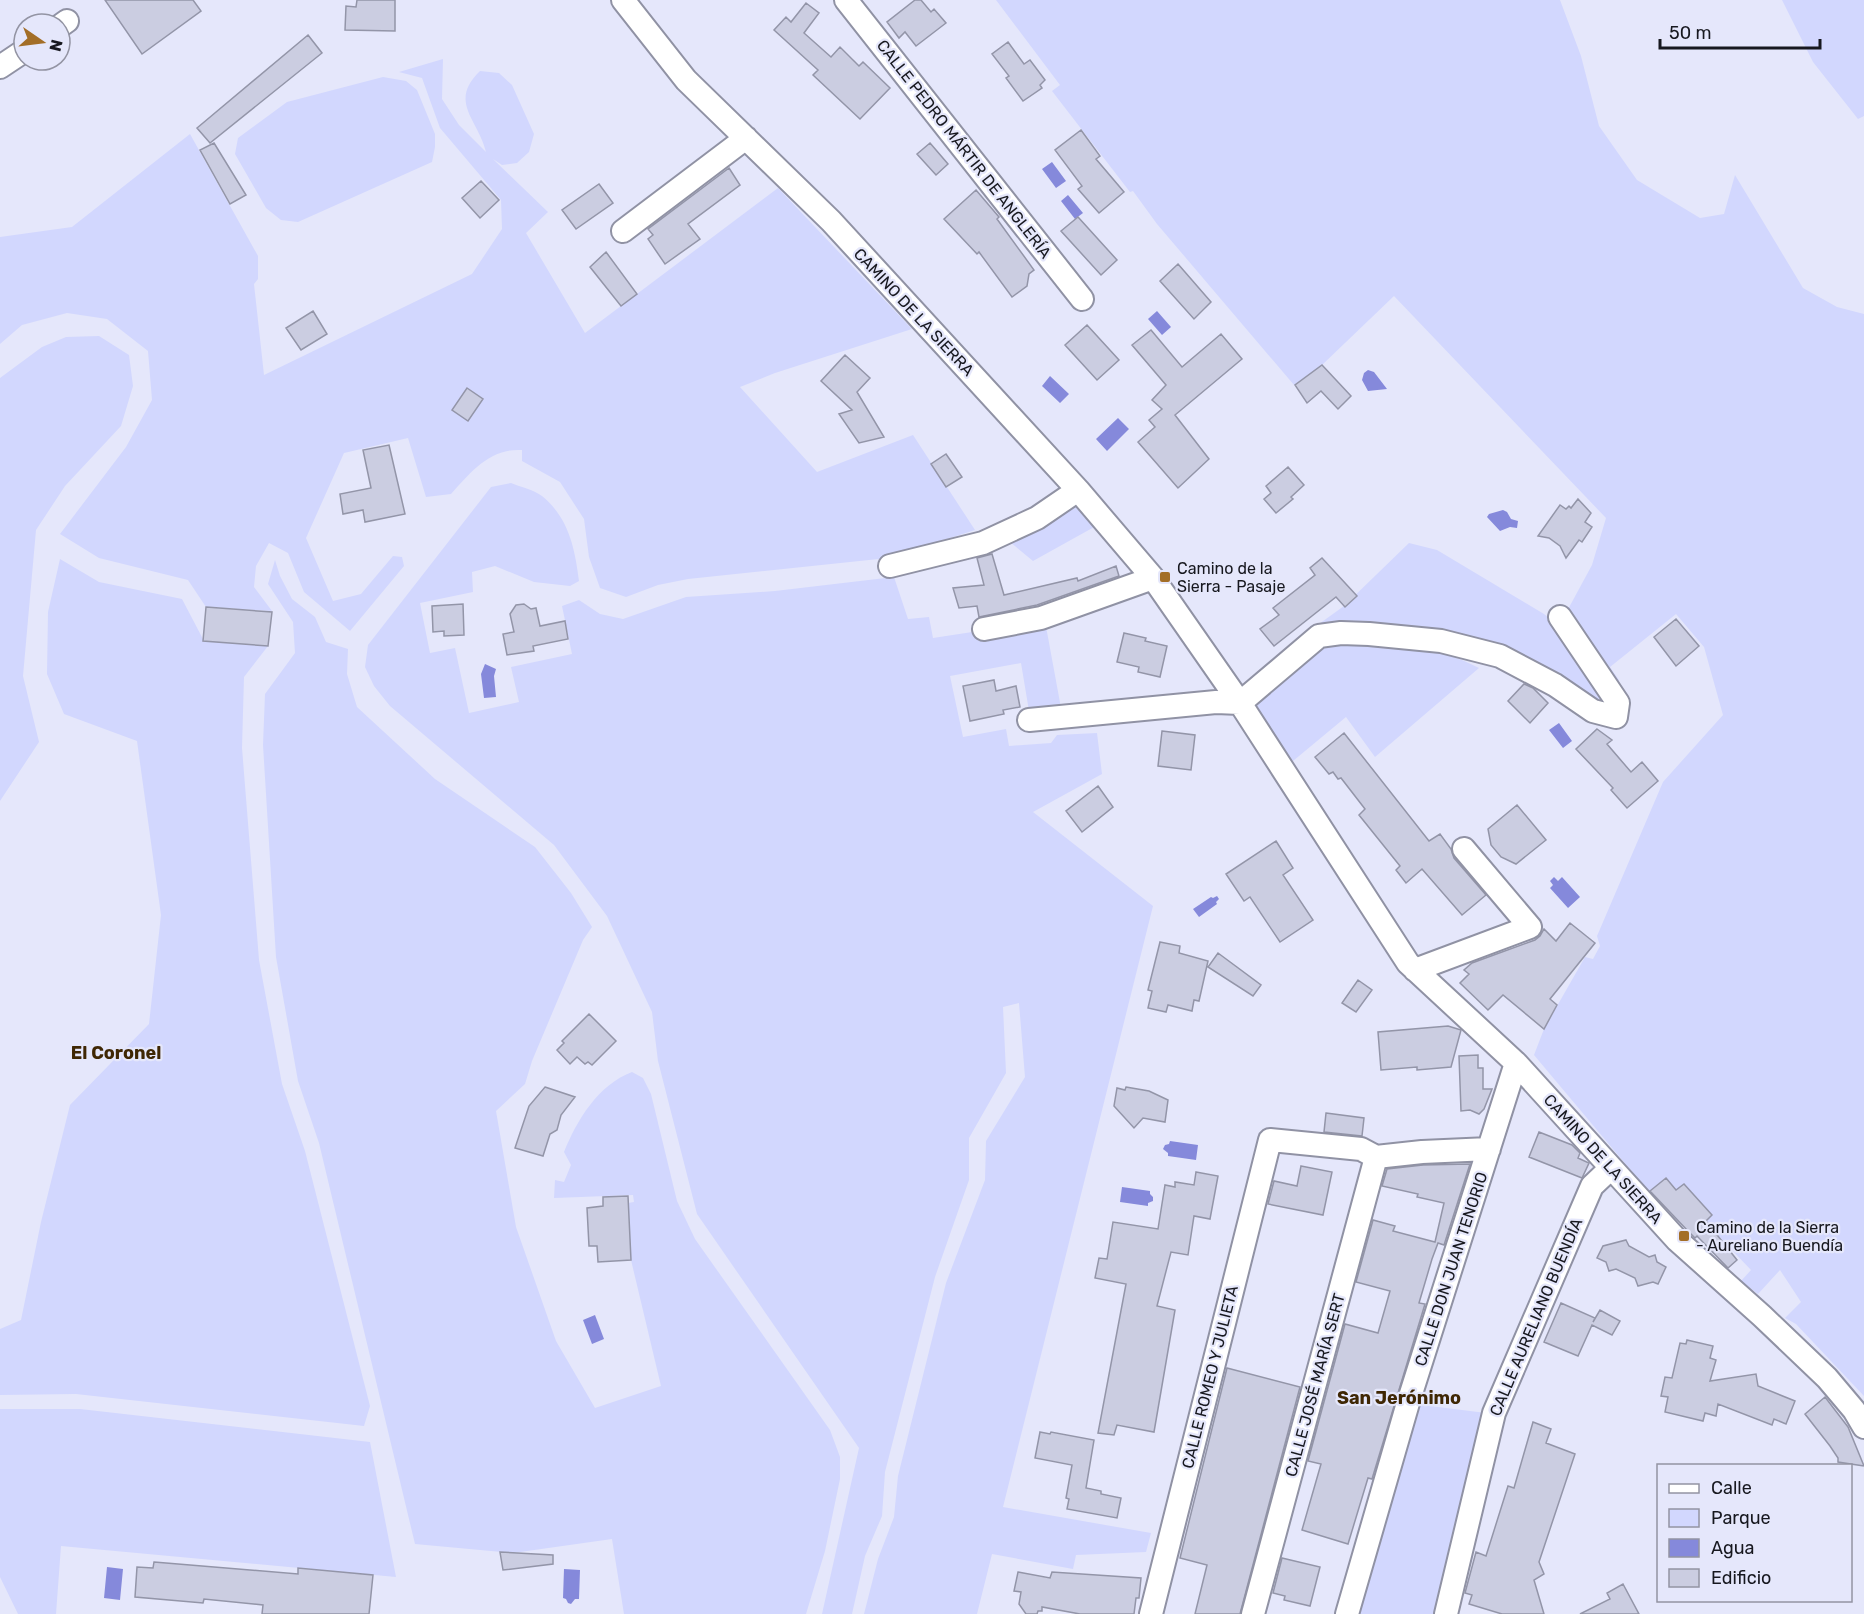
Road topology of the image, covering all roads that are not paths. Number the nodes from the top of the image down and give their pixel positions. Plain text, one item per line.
1 (623, 0) edge
2 (846, 0) edge
3 (746, 138) junction
4 (623, 231) dead end
5 (1082, 299) dead end
6 (1078, 490) junction
7 (891, 566) dead end
8 (1153, 578) junction
9 (1560, 617) dead end
10 (984, 628) dead end
11 (1239, 703) junction
12 (1029, 720) dead end
13 (1464, 849) dead end
14 (1415, 970) junction
15 (1516, 1063) junction
16 (1489, 1149) junction
17 (1376, 1157) junction
18 (1611, 1168) junction
19 (1864, 1427) edge
20 (1150, 1614) edge
21 (1253, 1614) edge
22 (1347, 1614) edge
23 (1446, 1614) edge

1 - 3 street, CAMINO DE LA SIERRA
2 - 5 street, CALLE PEDRO MÁRTIR DE ANGLERÍA
3 - 4 street
3 - 6 street, CAMINO DE LA SIERRA
6 - 7 street
6 - 8 street, CAMINO DE LA SIERRA
8 - 10 street
8 - 11 street, CAMINO DE LA SIERRA
9 - 11 street
11 - 12 street
11 - 14 street, CAMINO DE LA SIERRA
13 - 14 street
14 - 15 street, CAMINO DE LA SIERRA
15 - 16 street, CALLE DON JUAN TENORIO
15 - 18 street, CAMINO DE LA SIERRA
16 - 17 street
16 - 22 street, CALLE DON JUAN TENORIO
17 - 20 street, CALLE ROMEO Y JULIETA
17 - 21 street, CALLE JOSÉ MARÍA SERT
18 - 19 street, CAMINO DE LA SIERRA
18 - 23 street, CALLE AURELIANO BUENDÍA

